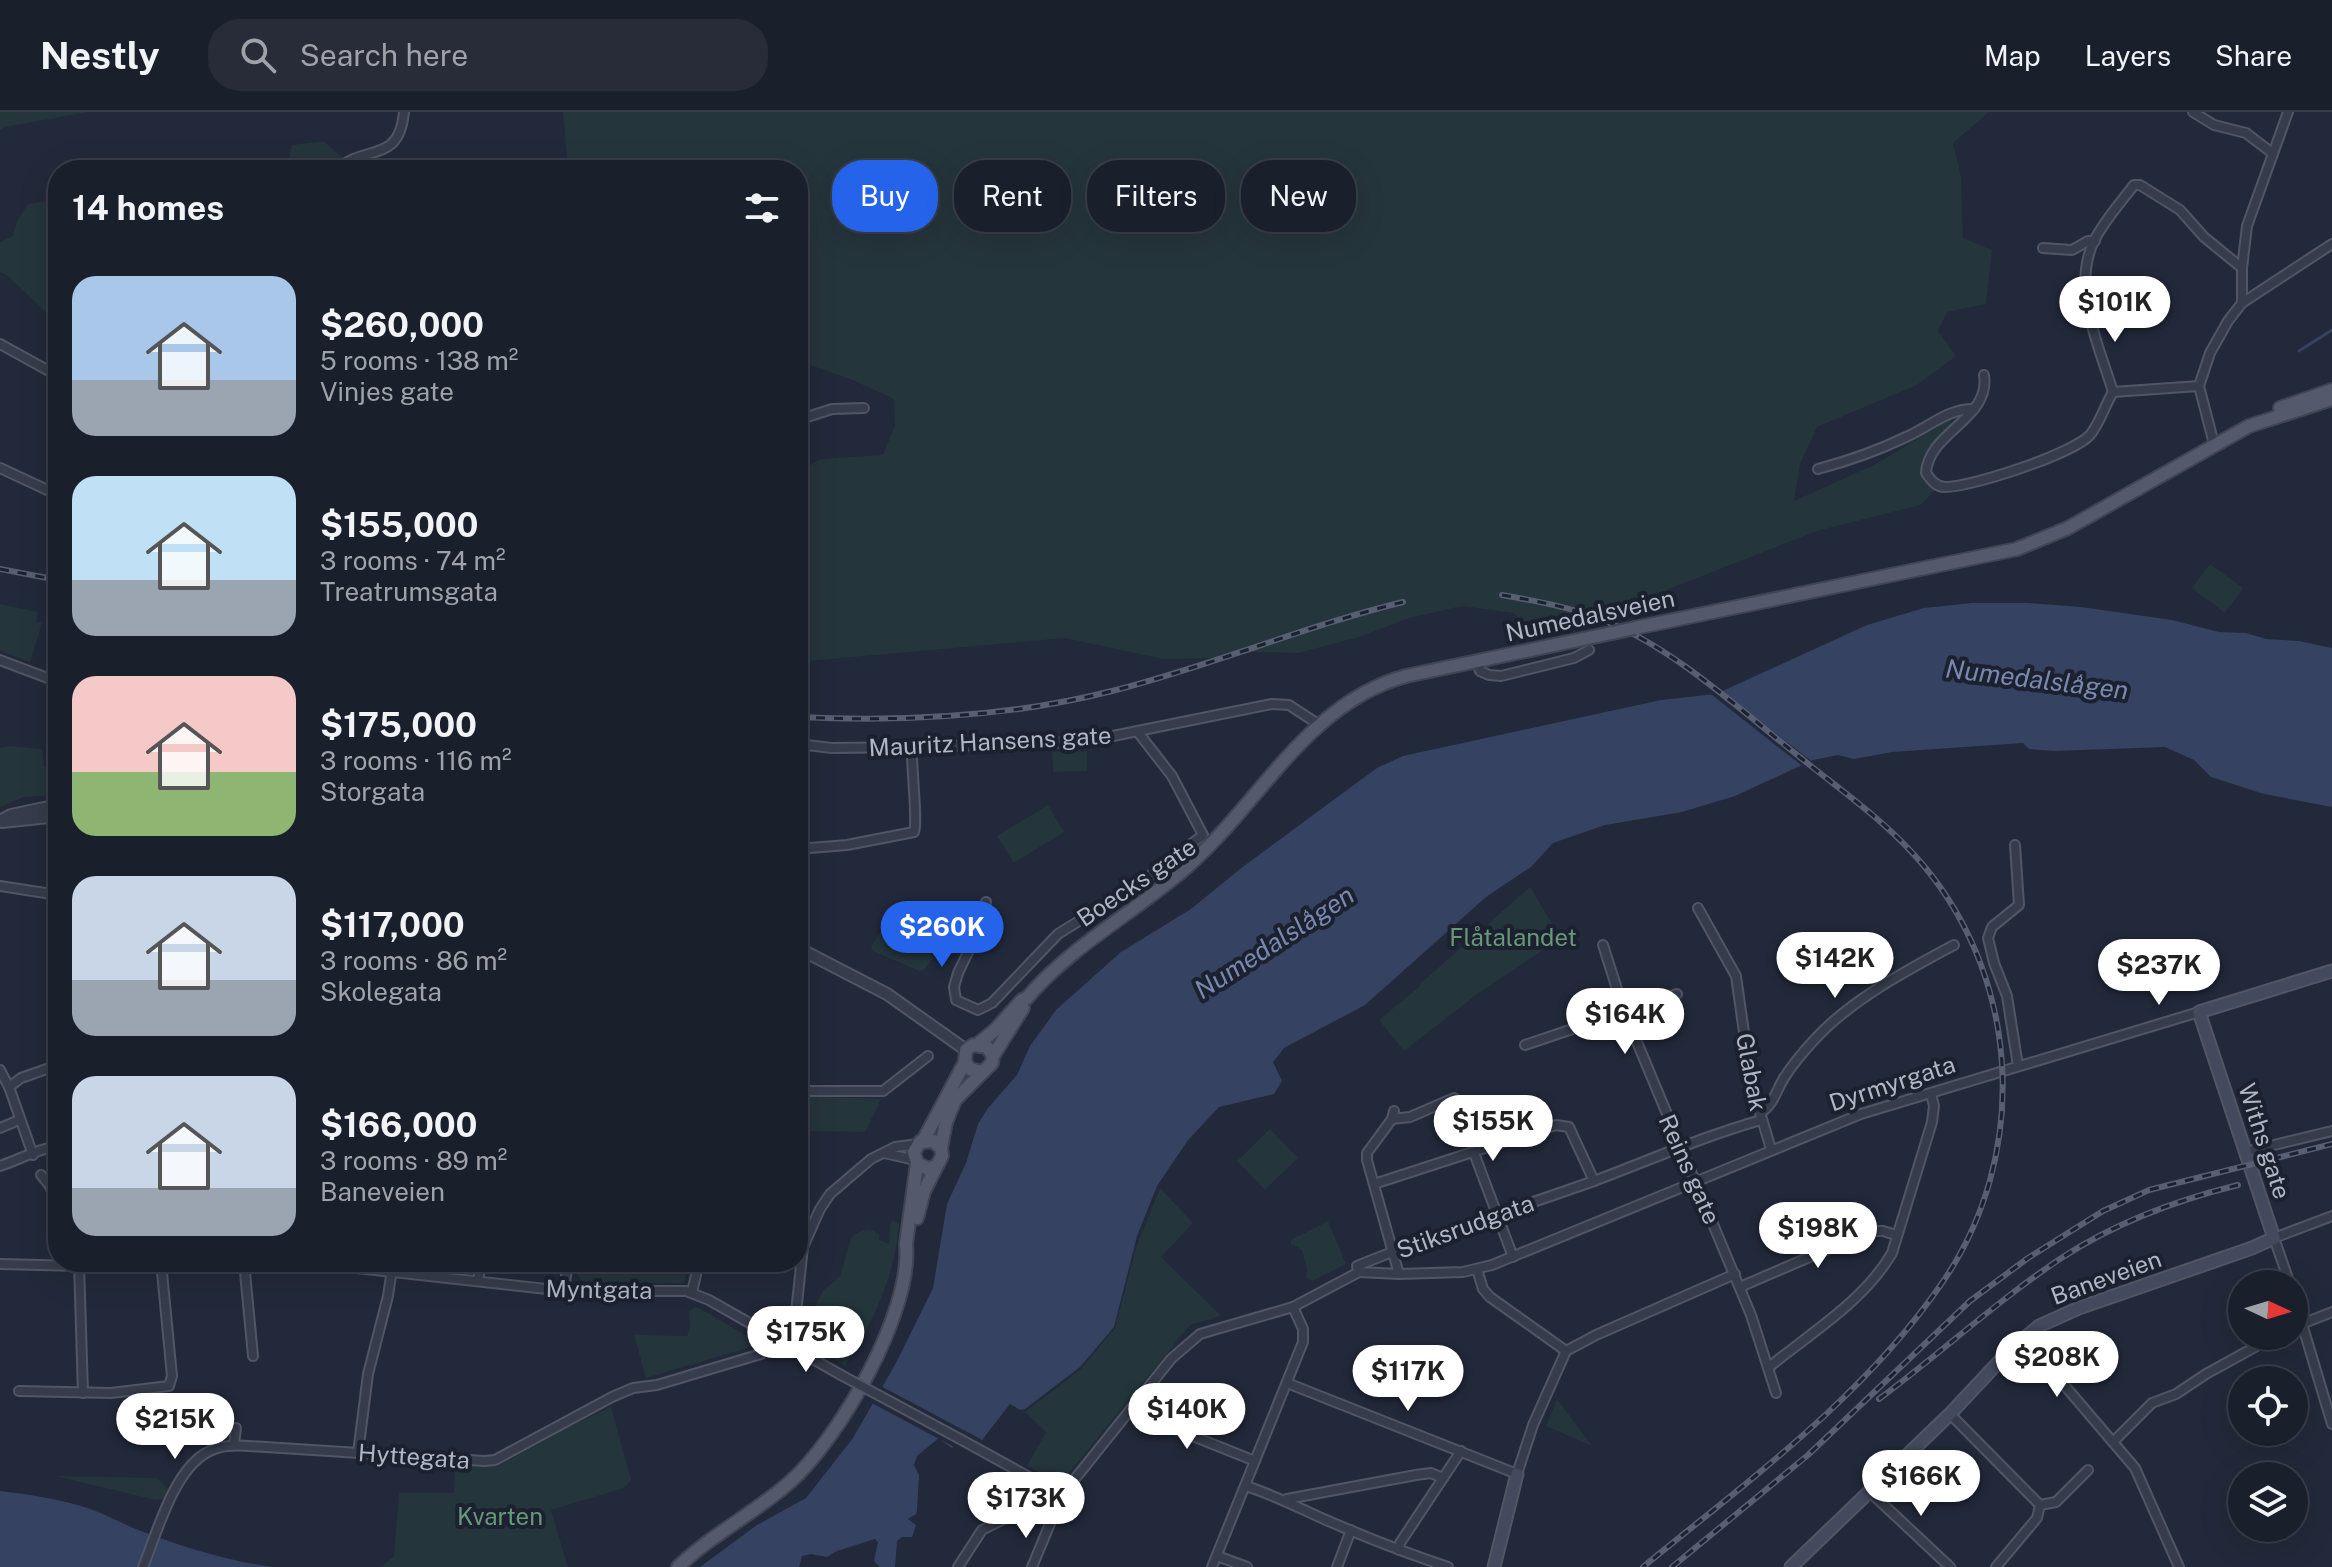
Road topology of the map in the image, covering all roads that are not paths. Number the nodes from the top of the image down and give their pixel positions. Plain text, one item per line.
1 (404, 112) edge
2 (2193, 112) edge
3 (2288, 112) edge
4 (2272, 153) junction
5 (355, 160) edge
6 (2097, 237) junction
7 (2332, 244) edge
8 (2043, 248) dead end
9 (2242, 268) junction
10 (2242, 303) junction
11 (0, 344) edge
12 (48, 370) edge
13 (1984, 375) dead end
14 (2199, 386) junction
15 (2332, 390) edge
16 (2113, 392) junction
17 (2332, 399) edge
18 (864, 408) dead end
19 (1974, 409) junction
20 (808, 417) edge
21 (2249, 426) junction
22 (2214, 444) junction
23 (0, 468) edge
24 (1818, 469) dead end
25 (48, 490) edge
26 (1589, 650) dead end
27 (0, 660) edge
28 (1477, 662) junction
29 (48, 678) edge
30 (1318, 724) junction
31 (1137, 731) junction
32 (808, 745) edge
33 (912, 747) junction
34 (48, 807) edge
35 (48, 817) edge
36 (0, 822) edge
37 (2015, 845) dead end
38 (808, 848) edge
39 (0, 886) edge
40 (48, 893) edge
41 (986, 902) dead end
42 (1698, 908) dead end
43 (1603, 945) dead end
44 (1954, 945) dead end
45 (808, 953) edge
46 (2332, 971) edge
47 (1677, 994) dead end
48 (1027, 998) junction
49 (1624, 1011) junction
50 (2199, 1012) junction
51 (1525, 1045) dead end
52 (970, 1052) junction
53 (928, 1056) dead end
54 (993, 1056) junction
55 (2018, 1066) junction
56 (48, 1069) edge
57 (0, 1070) edge
58 (982, 1072) junction
59 (9, 1087) junction
60 (808, 1091) edge
61 (1931, 1094) junction
62 (1454, 1098) dead end
63 (1761, 1117) junction
64 (19, 1120) junction
65 (0, 1128) edge
66 (2332, 1131) edge
67 (920, 1142) junction
68 (48, 1148) edge
69 (941, 1148) junction
70 (1679, 1148) junction
71 (1771, 1149) junction
72 (883, 1152) junction
73 (2245, 1152) junction
74 (1474, 1153) junction
75 (33, 1155) junction
76 (916, 1162) junction
77 (0, 1166) edge
78 (936, 1166) junction
79 (41, 1175) dead end
80 (1594, 1181) junction
81 (1697, 1182) junction
82 (48, 1184) edge
83 (1374, 1184) junction
84 (1497, 1214) junction
85 (2332, 1216) edge
86 (808, 1235) edge
87 (1896, 1235) junction
88 (2274, 1238) junction
89 (1393, 1251) junction
90 (908, 1256) junction
91 (1513, 1257) junction
92 (0, 1264) edge
93 (48, 1264) edge
94 (1477, 1269) junction
95 (2285, 1270) edge
96 (78, 1272) edge
97 (162, 1272) edge
98 (245, 1272) edge
99 (391, 1272) edge
100 (426, 1272) edge
101 (479, 1272) edge
102 (567, 1272) edge
103 (697, 1272) edge
104 (799, 1272) edge
105 (1359, 1272) junction
106 (1399, 1274) junction
107 (1735, 1274) junction
108 (478, 1281) junction
109 (1740, 1287) junction
110 (564, 1291) junction
111 (692, 1292) junction
112 (1293, 1307) junction
113 (2332, 1312) edge
114 (2308, 1320) edge
115 (2024, 1338) junction
116 (775, 1340) junction
117 (787, 1346) junction
118 (2250, 1350) edge
119 (2307, 1350) edge
120 (1566, 1351) junction
121 (253, 1356) dead end
122 (1769, 1367) junction
123 (1287, 1383) junction
124 (19, 1391) dead end
125 (83, 1393) junction
126 (1776, 1393) dead end
127 (1130, 1411) junction
128 (1950, 1414) junction
129 (2332, 1424) edge
130 (236, 1428) dead end
131 (2113, 1442) junction
132 (234, 1445) junction
133 (1461, 1451) junction
134 (358, 1453) junction
135 (1255, 1461) junction
136 (2088, 1470) dead end
137 (1517, 1474) junction
138 (1030, 1478) junction
139 (1443, 1478) junction
140 (1246, 1486) junction
141 (1870, 1492) junction
142 (1062, 1495) junction
143 (1285, 1499) junction
144 (2040, 1505) junction
145 (1351, 1530) junction
146 (1399, 1550) junction
147 (1217, 1556) junction
148 (143, 1567) edge
149 (678, 1567) edge
150 (958, 1567) edge
151 (1032, 1567) edge
152 (1212, 1567) edge
153 (1247, 1567) edge
154 (1337, 1567) edge
155 (1448, 1567) edge
156 (1494, 1567) edge
157 (1791, 1567) edge
158 (1950, 1567) edge
159 (1996, 1567) edge
160 (2179, 1567) edge

1 - 5 street
2 - 4 street
3 - 4 street
4 - 9 street
6 - 8 street
6 - 9 street
6 - 16 street
7 - 10 street
9 - 10 street
10 - 14 street
11 - 12 street
13 - 19 street
14 - 16 street
14 - 22 street
15 - 21 main road, Numedalsveien
16 - 19 street
17 - 21 main road, Numedalsveien
18 - 20 street
19 - 24 street
21 - 22 main road, Numedalsveien
22 - 28 main road, Numedalsveien, bridge
23 - 25 street
26 - 28 street
27 - 29 street
28 - 30 main road, Numedalsveien
30 - 31 street, Mauritz Hansens gate
30 - 48 main road, Numedalsveien
31 - 33 street, Mauritz Hansens gate
31 - 41 street, Boecks gate
32 - 33 street, Mauritz Hansens gate
33 - 38 street
34 - 36 street
35 - 36 street
37 - 55 street
39 - 40 street
42 - 63 street, Glabak
43 - 49 street, Reins gate
44 - 63 street
45 - 52 street
46 - 50 main road, Dyrmyrgata
47 - 49 street
48 - 52 main road, Numedalsveien
48 - 54 main road, Numedalsveien
49 - 51 street
49 - 70 street, Reins gate
50 - 55 street, Dyrmyrgata
50 - 73 main road, Withs gate
52 - 54 main road
52 - 58 main road
52 - 67 main road, Numedalsveien
53 - 60 street
54 - 58 main road
55 - 61 street, Dyrmyrgata
56 - 59 street
57 - 59 street
58 - 69 main road
59 - 64 street
61 - 71 street, Dyrmyrgata
61 - 87 street
62 - 83 street
63 - 70 street, Stiksrudgata
63 - 71 street, Glabak
64 - 65 street
64 - 75 street
66 - 73 street
67 - 69 main road
67 - 72 street
67 - 76 main road
68 - 75 street
69 - 78 main road
70 - 80 street, Stiksrudgata
70 - 81 street, Reins gate
71 - 81 street, Dyrmyrgata
72 - 76 street
72 - 86 street
73 - 88 main road, Withs gate
74 - 80 street
74 - 83 street
74 - 84 street
75 - 77 street
76 - 78 main road
76 - 90 main road
78 - 90 main road
79 - 82 street
80 - 84 street, Stiksrudgata
81 - 91 street, Dyrmyrgata
81 - 107 street, Reins gate
83 - 89 street
84 - 89 street, Stiksrudgata
84 - 91 street
85 - 88 street, Baneveien
87 - 109 street
87 - 122 street
88 - 95 street, Withs gate
88 - 115 main road, Baneveien
89 - 105 street, Stiksrudgata
89 - 106 street
90 - 149 main road
91 - 94 street, Dyrmyrgata
92 - 93 street
94 - 106 street, Dyrmyrgata
94 - 120 street
96 - 125 street
97 - 125 street
98 - 121 street
99 - 134 street
100 - 108 street, Myntgata
101 - 108 street
102 - 110 street
103 - 111 street
104 - 117 street
105 - 106 street, Dyrmyrgata
105 - 112 street
107 - 109 street, Reins gate
107 - 120 street
108 - 110 street, Myntgata
109 - 122 street, Reins gate
110 - 111 street, Myntgata
111 - 116 street, Myntgata
112 - 123 street
112 - 127 street
113 - 114 street
115 - 128 main road, Baneveien
115 - 131 street
116 - 117 street, Myntgata
116 - 134 street, Hyttegata
117 - 138 street, Myntgata, bridge
118 - 131 street
119 - 129 street
120 - 137 street
122 - 126 street, Reins gate
123 - 133 street
123 - 135 street
124 - 125 street
127 - 135 street
127 - 142 street
128 - 141 main road, Baneveien
128 - 144 street
130 - 132 street
131 - 160 street
132 - 134 street, Hyttegata
132 - 148 street, Hyttegata
133 - 137 street
133 - 139 street
135 - 140 street
136 - 144 street
137 - 156 main road
138 - 142 street, Myntgata
138 - 150 street
139 - 143 street
139 - 146 street
140 - 143 street
140 - 147 street
141 - 157 main road, Baneveien
141 - 158 street
142 - 151 street
143 - 145 street
144 - 159 street
145 - 146 street
145 - 154 street
146 - 155 street
147 - 152 street
147 - 153 street

